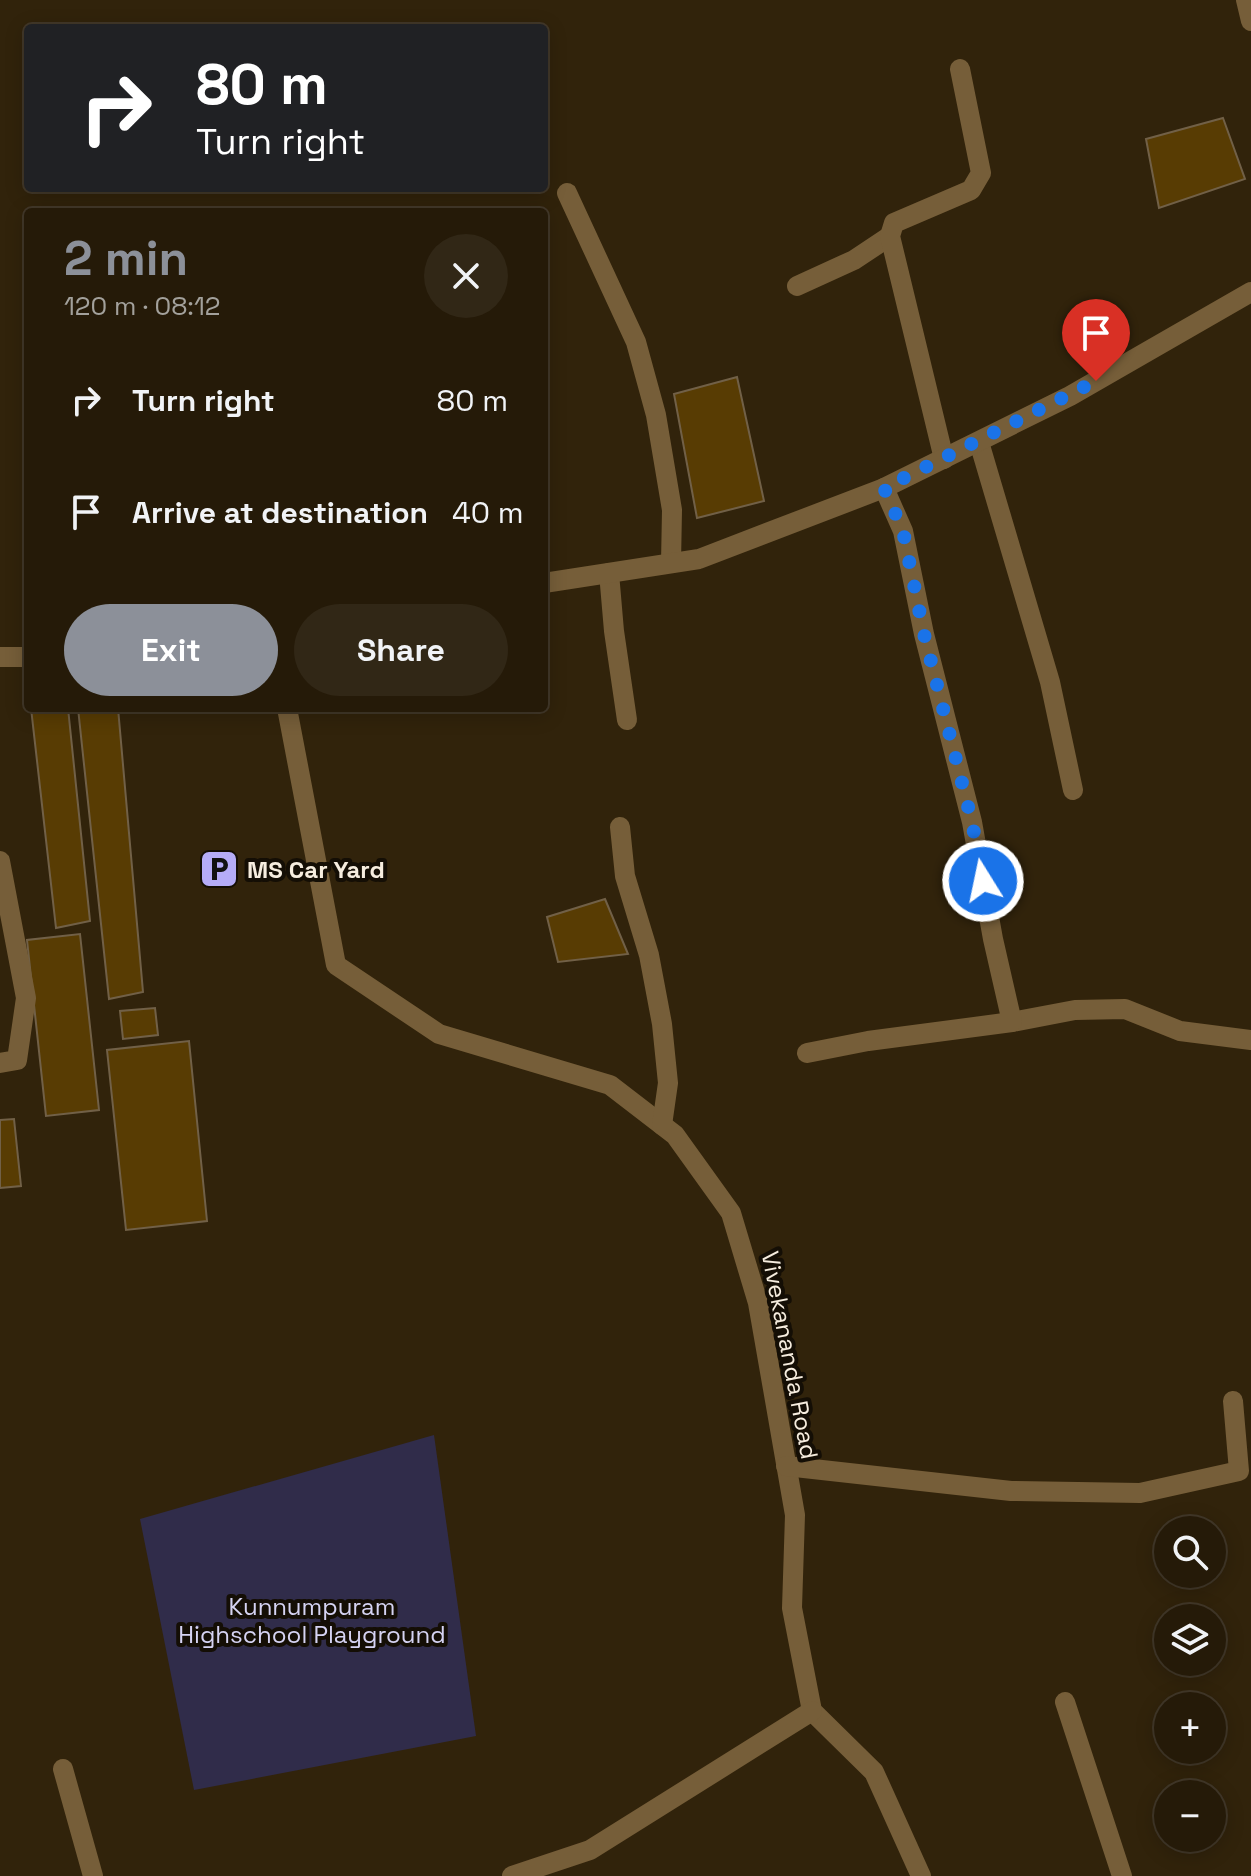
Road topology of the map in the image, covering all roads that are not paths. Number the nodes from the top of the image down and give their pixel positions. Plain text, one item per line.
1 (1246, 0) edge
2 (1251, 21) edge
3 (960, 69) dead end
4 (567, 193) dead end
5 (890, 236) junction
6 (797, 286) dead end
7 (1251, 292) edge
8 (979, 442) junction
9 (944, 459) junction
10 (884, 488) junction
11 (671, 563) junction
12 (609, 573) junction
13 (548, 582) edge
14 (0, 657) edge
15 (24, 657) edge
16 (288, 712) edge
17 (627, 720) dead end
18 (1073, 790) dead end
19 (620, 827) dead end
20 (0, 861) edge
21 (1012, 1022) junction
22 (1251, 1040) edge
23 (807, 1053) dead end
24 (0, 1063) edge
25 (662, 1125) junction
26 (1233, 1401) dead end
27 (786, 1466) junction
28 (1065, 1702) dead end
29 (812, 1711) junction
30 (63, 1769) dead end
31 (93, 1876) edge
32 (512, 1876) edge
33 (921, 1876) edge
34 (1122, 1876) edge

1 - 2 street
3 - 5 street
4 - 11 street
5 - 6 street
5 - 9 street
7 - 8 street
8 - 9 street
8 - 18 street
9 - 10 street
10 - 11 street
10 - 21 street
11 - 12 street
12 - 13 street
12 - 17 street
14 - 15 street
16 - 25 street, Vivekananda Road
19 - 25 street
20 - 24 street
21 - 22 street
21 - 23 street
25 - 27 street, Vivekananda Road
26 - 27 street
27 - 29 street, Vivekananda Road
28 - 34 street
29 - 32 street
29 - 33 street
30 - 31 street

